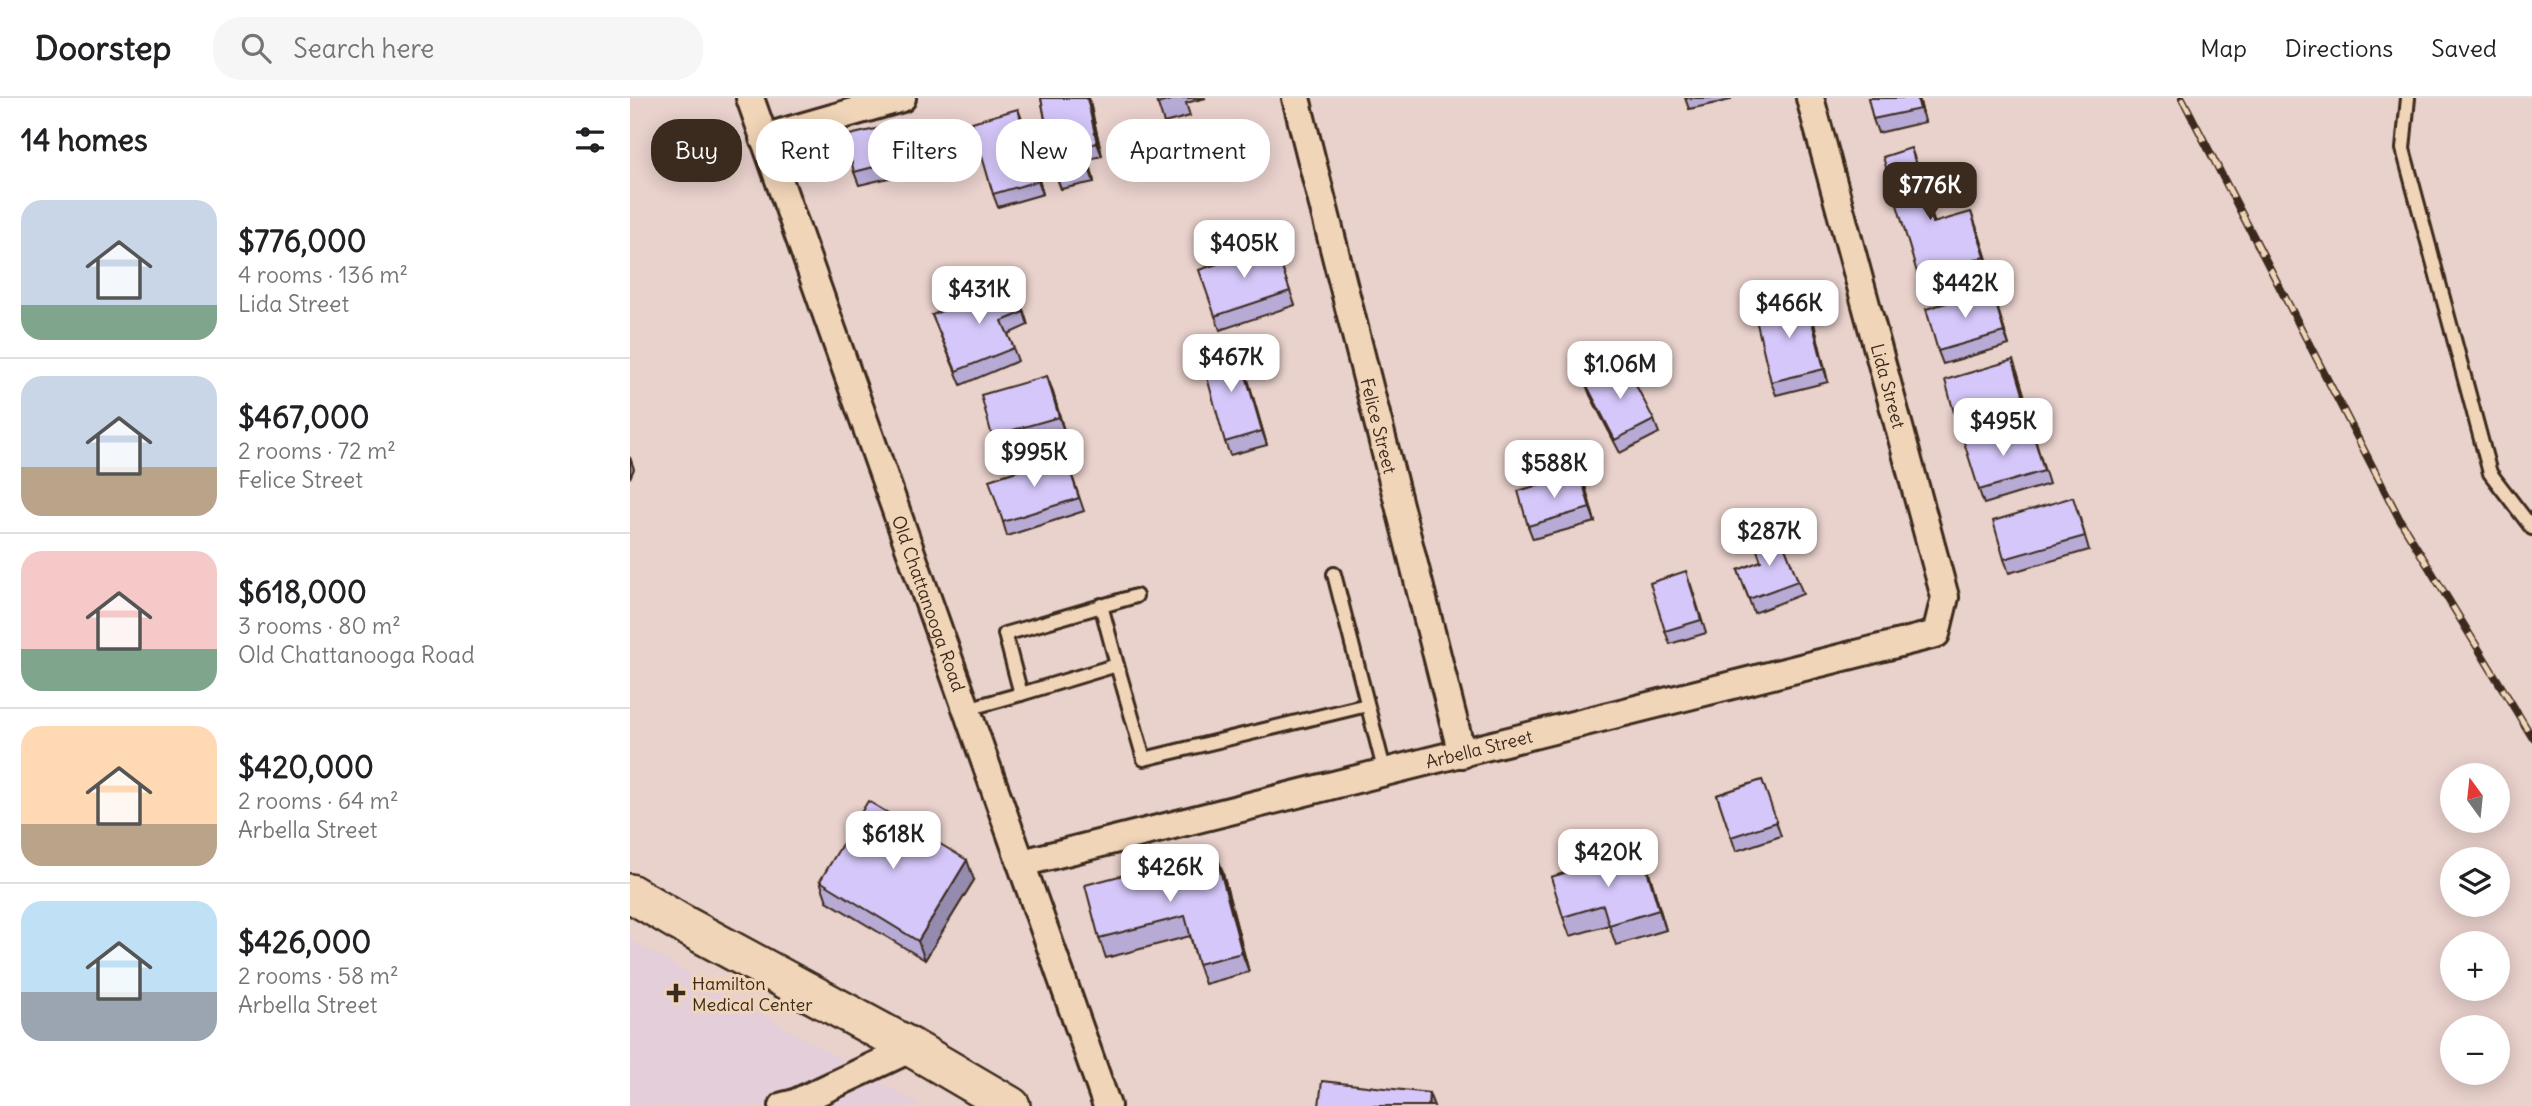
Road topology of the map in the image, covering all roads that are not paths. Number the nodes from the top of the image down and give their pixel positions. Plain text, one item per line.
1 (750, 98) edge
2 (902, 98) edge
3 (1296, 98) edge
4 (1811, 98) edge
5 (2408, 98) edge
6 (757, 119) edge
7 (829, 119) edge
8 (779, 182) edge
9 (2532, 528) edge
10 (1334, 574) dead end
11 (1136, 596) dead end
12 (1101, 606) junction
13 (1936, 634) joint
14 (1117, 665) junction
15 (1021, 694) junction
16 (1367, 705) junction
17 (967, 709) junction
18 (1462, 754) junction
19 (1385, 773) junction
20 (1021, 863) junction
21 (630, 893) edge
22 (912, 1048) junction
23 (812, 1101) edge
24 (783, 1106) edge
25 (1011, 1106) edge
26 (1108, 1106) edge

1 - 6 street, Old Chattanooga Road
2 - 7 street
3 - 18 street, Felice Street
4 - 13 street, Lida Street
5 - 9 lane
8 - 17 street, Old Chattanooga Road
10 - 16 lane
11 - 12 lane
12 - 14 lane
12 - 15 lane
13 - 18 street, Arbella Street
14 - 15 lane
14 - 16 lane
15 - 17 lane
16 - 19 lane
17 - 20 street, Old Chattanooga Road
18 - 19 street, Arbella Street
19 - 20 street, Arbella Street
20 - 26 street, Old Chattanooga Road
21 - 22 main road
22 - 23 street
22 - 25 main road
23 - 24 street

